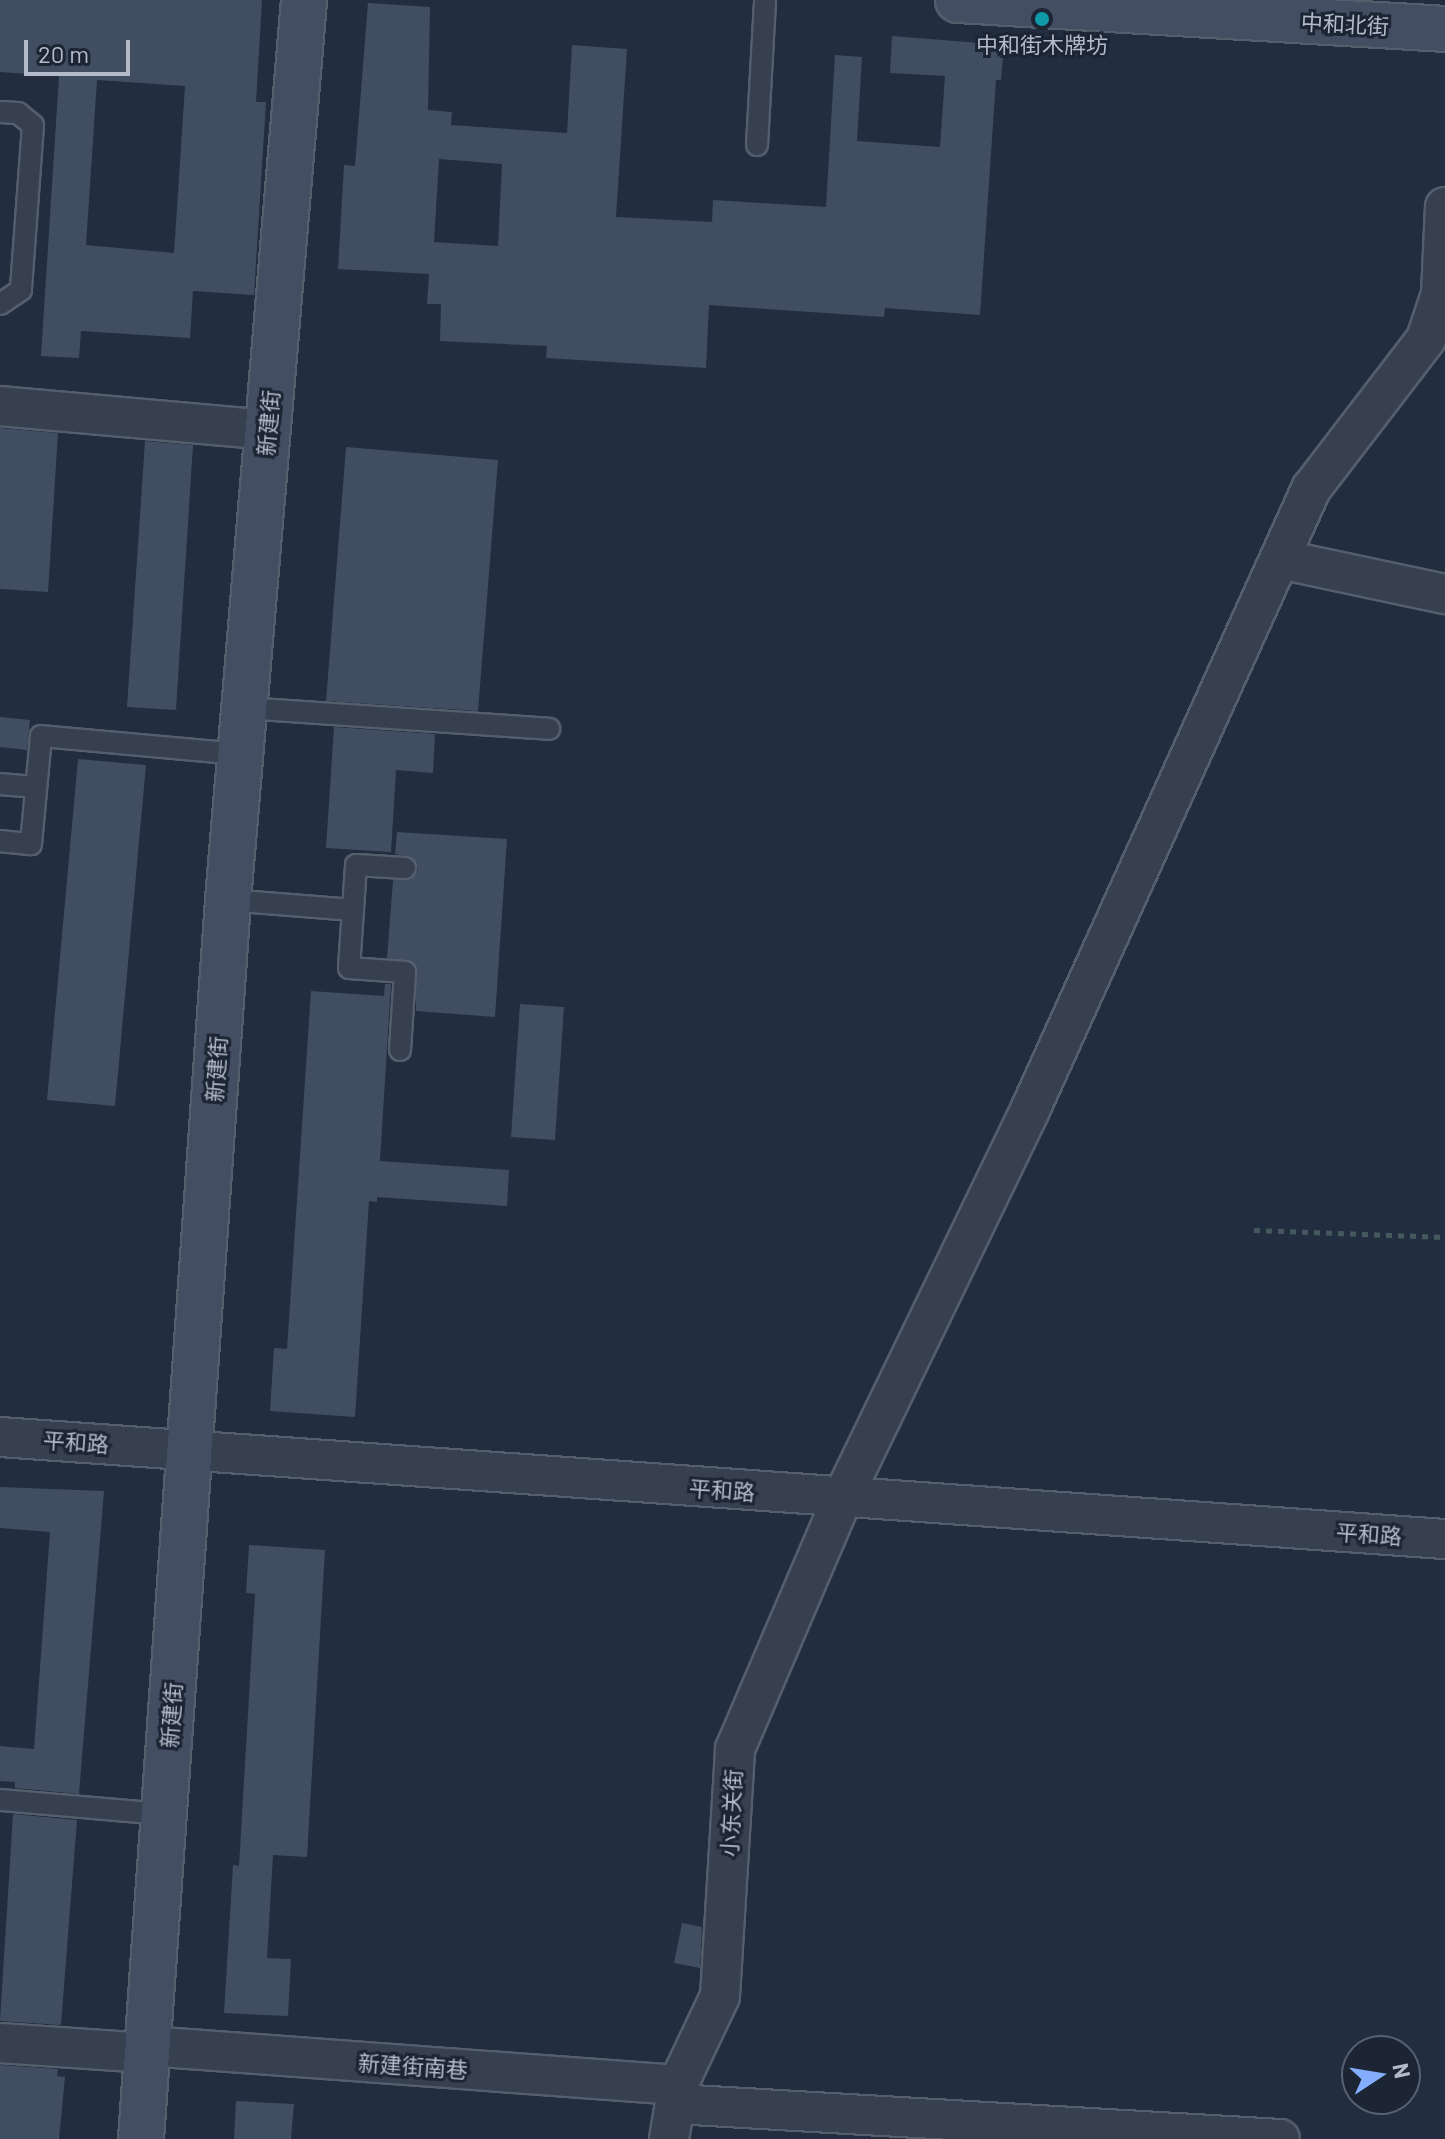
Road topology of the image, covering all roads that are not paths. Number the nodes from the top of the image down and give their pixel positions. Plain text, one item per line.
1 (304, 0) edge
2 (765, 0) edge
3 (958, 0) edge
4 (1445, 29) edge
5 (0, 112) edge
6 (757, 145) dead end
7 (1445, 207) edge
8 (0, 304) edge
9 (0, 406) edge
10 (268, 430) junction
11 (1280, 559) junction
12 (1445, 594) edge
13 (244, 708) junction
14 (549, 729) dead end
15 (240, 754) junction
16 (0, 784) edge
17 (36, 787) junction
18 (0, 841) edge
19 (405, 868) dead end
20 (228, 900) junction
21 (353, 910) junction
22 (400, 1050) dead end
23 (0, 1437) edge
24 (190, 1450) junction
25 (842, 1499) junction
26 (1445, 1539) edge
27 (0, 1800) edge
28 (164, 1814) junction
29 (0, 2043) edge
30 (148, 2050) junction
31 (674, 2110) edge
32 (141, 2139) edge
33 (1280, 2139) edge

1 - 10 street, 新建街
2 - 6 lane
3 - 4 street, 中和北街
5 - 8 lane
7 - 11 street, 小东关街
9 - 10 street
10 - 13 street, 新建街
11 - 12 street
11 - 25 street, 小东关街
13 - 14 lane
13 - 15 street, 新建街
15 - 17 lane
15 - 20 street, 新建街
16 - 17 lane
17 - 18 lane
19 - 21 lane
20 - 21 lane
20 - 24 street, 新建街
21 - 22 lane
23 - 24 street, 平和路
24 - 25 street, 平和路
24 - 28 street, 新建街
25 - 26 street, 平和路
25 - 31 street, 小东关街
27 - 28 lane
28 - 30 street, 新建街
29 - 30 street, 新建街南巷
30 - 31 street, 新建街南巷
30 - 32 street, 新建街
31 - 33 street, 新建街南巷

